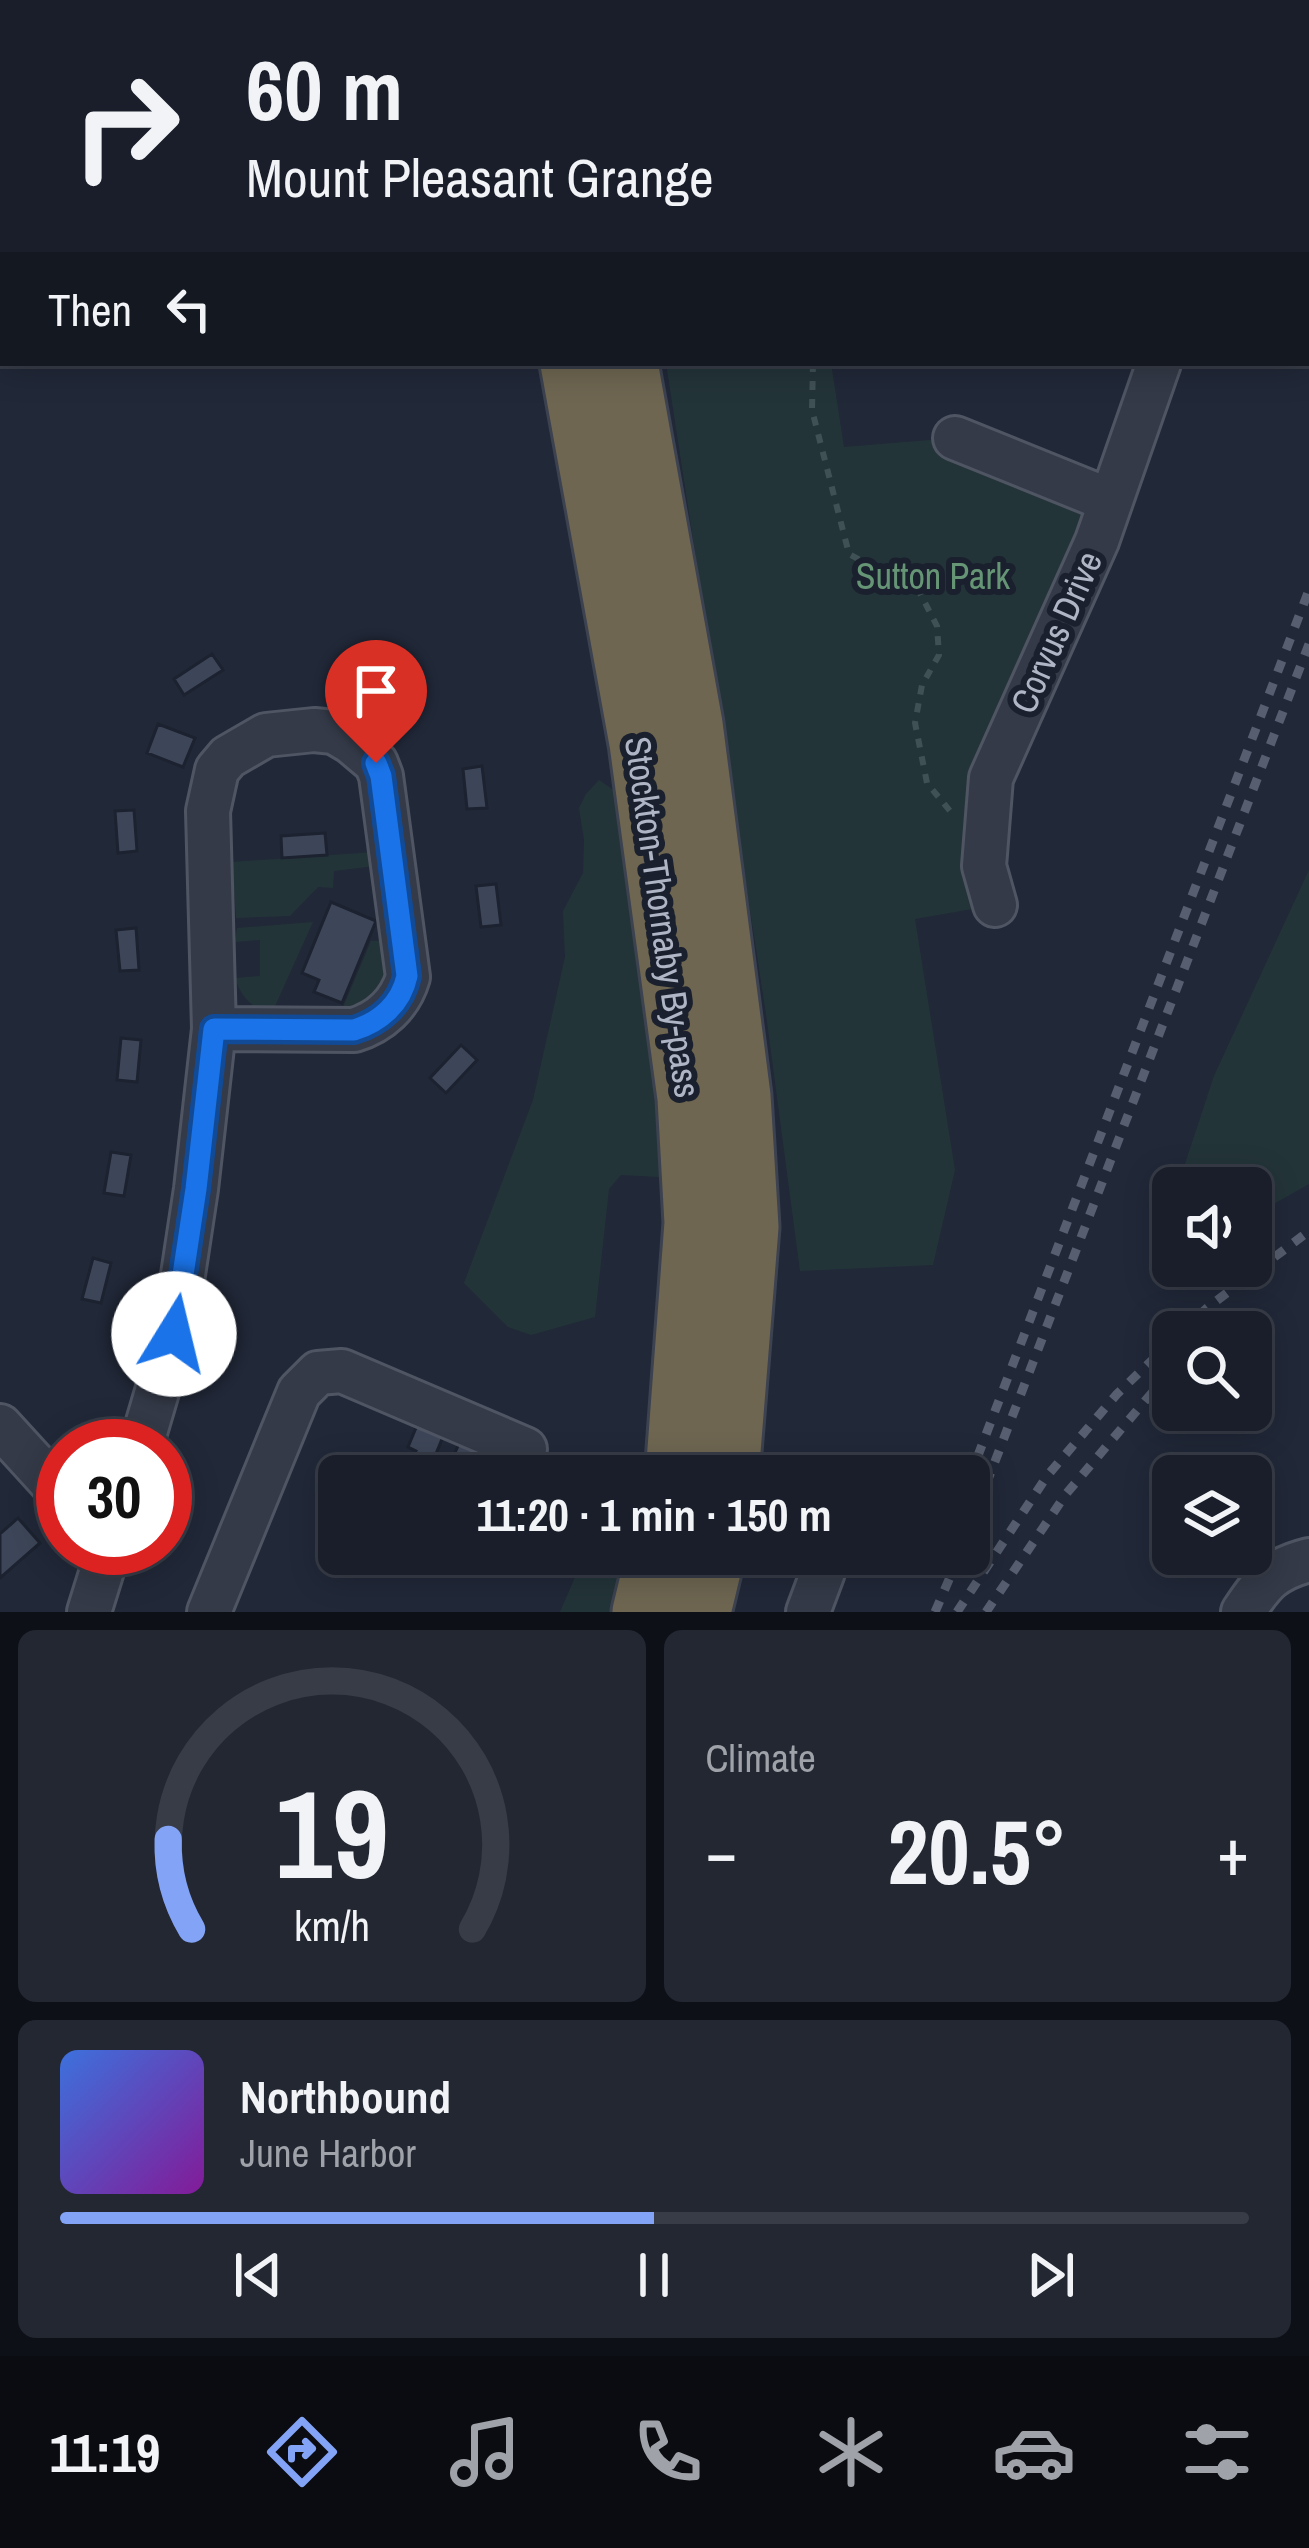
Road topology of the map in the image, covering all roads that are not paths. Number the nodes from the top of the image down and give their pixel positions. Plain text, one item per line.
1 (573, 366) edge
2 (627, 366) edge
3 (1158, 366) edge
4 (955, 437) dead end
5 (1111, 501) junction
6 (995, 905) dead end
7 (214, 1029) junction
8 (149, 1419) edge
9 (0, 1426) edge
10 (525, 1450) dead end
11 (678, 1455) edge
12 (730, 1455) edge
13 (36, 1465) edge
14 (1309, 1560) edge
15 (98, 1575) edge
16 (653, 1575) edge
17 (708, 1575) edge
18 (729, 1575) edge
19 (822, 1575) edge
20 (89, 1612) edge
21 (209, 1612) edge
22 (644, 1612) edge
23 (699, 1612) edge
24 (728, 1612) edge
25 (808, 1612) edge
26 (1243, 1612) edge

1 - 11 highway, Stockton-Thornaby By-pass
2 - 12 highway, Stockton-Thornaby By-pass
3 - 5 street, Corvus Drive
4 - 5 street
5 - 6 street, Corvus Drive
7 - 7 street
7 - 8 street
9 - 13 street
10 - 21 street
14 - 26 street
15 - 20 street
16 - 22 highway
17 - 23 highway
18 - 24 highway
19 - 25 street

